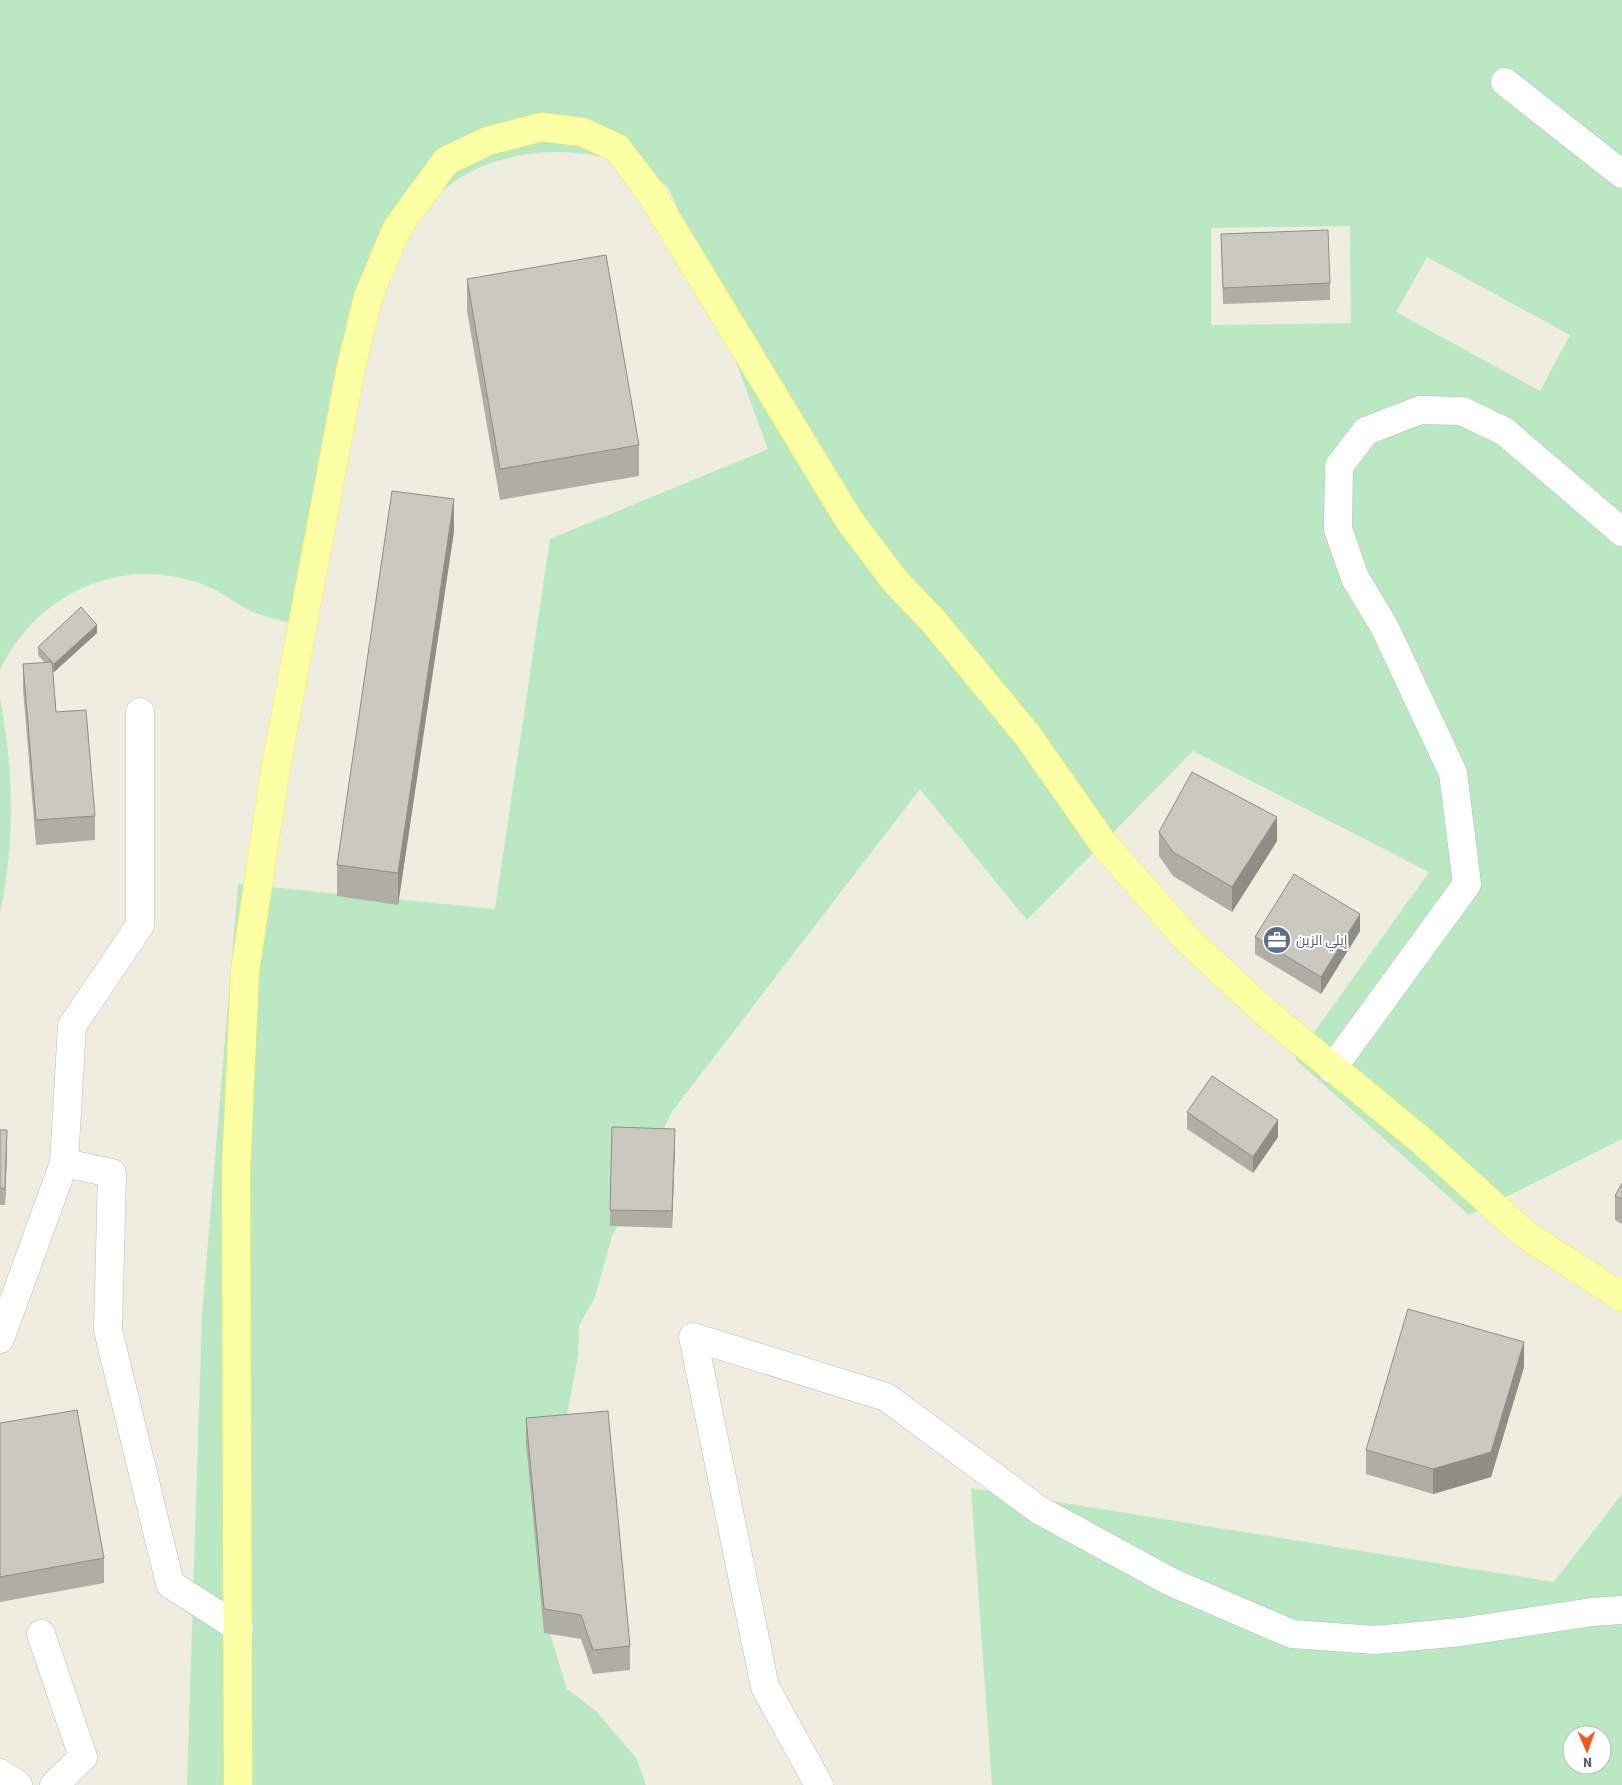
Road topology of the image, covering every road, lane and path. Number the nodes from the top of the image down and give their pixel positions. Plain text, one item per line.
1 (1505, 82) dead end
2 (1622, 174) edge
3 (1622, 532) edge
4 (140, 712) dead end
5 (1332, 1068) junction
6 (64, 1163) junction
7 (1622, 1297) edge
8 (0, 1339) edge
9 (1622, 1610) edge
10 (239, 1628) junction
11 (41, 1634) dead end
12 (0, 1772) edge
13 (18, 1785) edge
14 (54, 1785) edge
15 (238, 1785) edge
16 (819, 1785) edge

1 - 2 street
3 - 5 street
4 - 6 street
5 - 7 main road
5 - 10 main road
6 - 8 street
6 - 10 street
9 - 16 street
10 - 15 main road
11 - 14 street
12 - 13 street

